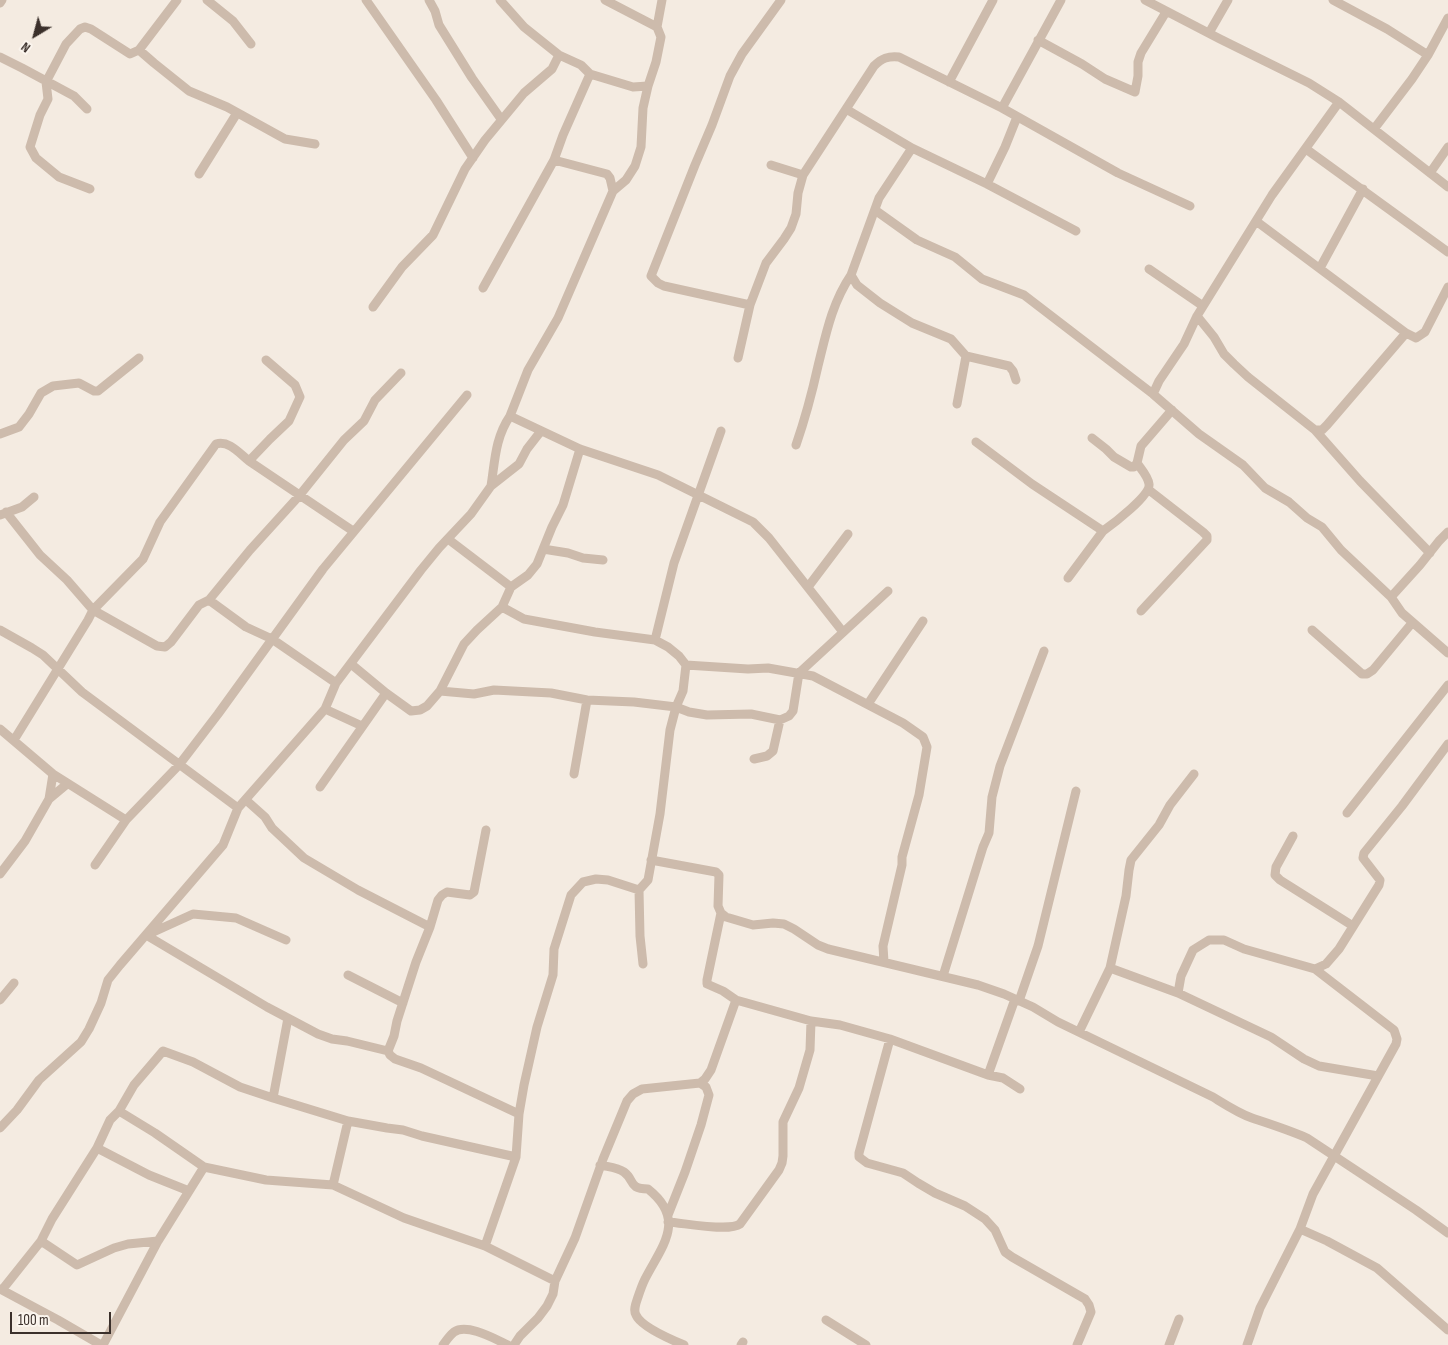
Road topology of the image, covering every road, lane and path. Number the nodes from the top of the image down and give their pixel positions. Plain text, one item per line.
1 (2, 0) edge
2 (177, 0) edge
3 (207, 0) edge
4 (366, 0) edge
5 (429, 0) edge
6 (500, 0) edge
7 (605, 0) edge
8 (662, 0) edge
9 (781, 0) edge
10 (993, 0) edge
11 (1061, 0) edge
12 (1145, 0) edge
13 (1228, 0) edge
14 (1333, 0) edge
15 (0, 3) edge
16 (1166, 12) junction
17 (1448, 18) edge
18 (657, 27) junction
19 (1209, 33) junction
20 (1038, 40) junction
21 (251, 44) dead end
22 (139, 50) junction
23 (1428, 54) junction
24 (558, 55) junction
25 (0, 57) edge
26 (590, 74) junction
27 (46, 82) junction
28 (949, 82) junction
29 (648, 86) junction
30 (1339, 102) junction
31 (1002, 108) junction
32 (87, 110) dead end
33 (846, 110) junction
34 (237, 113) junction
35 (1017, 116) junction
36 (502, 119) junction
37 (1374, 129) junction
38 (315, 144) dead end
39 (1448, 147) edge
40 (912, 148) junction
41 (1306, 149) junction
42 (473, 158) junction
43 (554, 160) junction
44 (771, 165) dead end
45 (1430, 173) junction
46 (199, 174) dead end
47 (803, 175) junction
48 (987, 184) junction
49 (1448, 187) edge
50 (90, 189) dead end
51 (1363, 189) junction
52 (613, 191) junction
53 (1190, 206) dead end
54 (875, 210) junction
55 (1256, 221) junction
56 (1076, 231) dead end
57 (1448, 252) edge
58 (1149, 268) dead end
59 (1320, 268) junction
60 (851, 275) junction
61 (1448, 287) edge
62 (483, 288) dead end
63 (750, 305) junction
64 (1203, 306) junction
65 (373, 307) dead end
66 (1197, 316) junction
67 (1406, 333) junction
68 (966, 356) junction
69 (139, 358) dead end
70 (738, 358) dead end
71 (266, 360) dead end
72 (401, 373) dead end
73 (1016, 380) dead end
74 (1153, 394) junction
75 (467, 395) dead end
76 (957, 404) dead end
77 (1172, 410) junction
78 (510, 416) junction
79 (1315, 430) junction
80 (540, 431) junction
81 (720, 431) dead end
82 (0, 434) edge
83 (1092, 438) dead end
84 (976, 442) dead end
85 (796, 445) dead end
86 (580, 449) junction
87 (249, 461) junction
88 (1137, 463) junction
89 (491, 486) junction
90 (1149, 490) junction
91 (698, 495) junction
92 (299, 496) junction
93 (34, 498) dead end
94 (3, 514) edge
95 (353, 531) junction
96 (1103, 531) junction
97 (1448, 532) edge
98 (848, 534) dead end
99 (448, 539) junction
100 (543, 549) junction
101 (1430, 553) junction
102 (604, 560) dead end
103 (1068, 578) dead end
104 (511, 587) junction
105 (808, 587) junction
106 (888, 591) dead end
107 (1390, 597) junction
108 (209, 600) junction
109 (502, 607) junction
110 (93, 610) junction
111 (1141, 611) dead end
112 (923, 621) dead end
113 (1412, 623) junction
114 (0, 630) edge
115 (1312, 630) dead end
116 (843, 632) junction
117 (272, 639) junction
118 (655, 640) junction
119 (1446, 649) edge
120 (1044, 651) dead end
121 (351, 664) junction
122 (686, 665) junction
123 (58, 670) junction
124 (799, 673) junction
125 (336, 683) junction
126 (1448, 685) edge
127 (440, 691) junction
128 (386, 693) junction
129 (587, 700) junction
130 (868, 704) junction
131 (676, 707) junction
132 (325, 709) junction
133 (780, 720) junction
134 (362, 726) junction
135 (0, 729) edge
136 (14, 740) junction
137 (1447, 748) edge
138 (754, 759) dead end
139 (179, 765) junction
140 (53, 774) junction
141 (574, 774) dead end
142 (1194, 774) dead end
143 (67, 784) junction
144 (320, 787) dead end
145 (1076, 791) dead end
146 (49, 799) junction
147 (246, 800) junction
148 (238, 808) junction
149 (1348, 813) dead end
150 (126, 820) junction
151 (486, 830) dead end
152 (1293, 836) dead end
153 (651, 860) junction
154 (95, 865) dead end
155 (0, 874) edge
156 (639, 890) junction
157 (720, 913) junction
158 (1353, 926) junction
159 (430, 927) junction
160 (146, 935) junction
161 (286, 940) dead end
162 (884, 962) junction
163 (643, 964) dead end
164 (1110, 968) junction
165 (1315, 969) junction
166 (348, 975) dead end
167 (943, 976) junction
168 (14, 983) dead end
169 (1178, 993) junction
170 (0, 1000) edge
171 (736, 1000) junction
172 (1017, 1000) junction
173 (403, 1003) junction
174 (288, 1018) junction
175 (811, 1021) junction
176 (1079, 1032) junction
177 (890, 1039) junction
178 (388, 1051) junction
179 (988, 1075) junction
180 (1378, 1076) junction
181 (700, 1083) junction
182 (1020, 1089) dead end
183 (273, 1098) junction
184 (119, 1111) junction
185 (519, 1114) junction
186 (348, 1120) junction
187 (0, 1128) edge
188 (96, 1148) junction
189 (1334, 1156) junction
190 (516, 1157) junction
191 (600, 1166) junction
192 (204, 1168) junction
193 (333, 1185) junction
194 (190, 1191) junction
195 (668, 1219) junction
196 (1300, 1229) junction
197 (1448, 1233) edge
198 (41, 1241) junction
199 (158, 1241) junction
200 (485, 1246) junction
201 (555, 1281) junction
202 (1, 1290) edge
203 (826, 1320) dead end
204 (1179, 1320) dead end
205 (1448, 1330) edge
206 (102, 1345) edge
207 (443, 1345) edge
208 (508, 1345) edge
209 (514, 1345) edge
210 (684, 1345) edge
211 (866, 1345) edge
212 (1077, 1345) edge
213 (1169, 1345) edge
214 (1247, 1345) edge

1 - 15 street
2 - 22 street
3 - 21 street
4 - 42 street
5 - 36 street
6 - 24 street
7 - 18 street
8 - 18 street
9 - 63 street
10 - 28 street
11 - 20 street
12 - 16 street
13 - 19 street
14 - 23 street
16 - 19 street
16 - 20 street
17 - 23 street
18 - 29 street
19 - 30 street
20 - 31 street
22 - 27 street
22 - 34 street
23 - 37 street
24 - 26 street
24 - 36 street
25 - 27 street
26 - 29 street
26 - 43 street
27 - 32 street
27 - 50 street
28 - 31 street
28 - 33 street
29 - 52 street
30 - 37 street
30 - 41 street
31 - 35 street
33 - 40 street
33 - 47 street
34 - 38 street
34 - 46 street
35 - 48 street
35 - 53 street
36 - 42 street
37 - 45 street
39 - 45 street
40 - 48 street
40 - 54 street
41 - 51 street
41 - 55 street
42 - 65 street
43 - 52 street
43 - 62 street
44 - 47 street
45 - 49 street
47 - 63 street
48 - 56 street
51 - 57 street
51 - 59 street
52 - 78 street
54 - 60 street
54 - 74 street
55 - 59 street
55 - 64 street
58 - 64 street
59 - 67 street
60 - 68 street
60 - 85 street
61 - 67 street
63 - 70 street
64 - 66 street
66 - 74 street
66 - 79 street
67 - 79 street
68 - 73 street
68 - 76 street
69 - 82 street
71 - 87 street
72 - 92 street
74 - 77 street
75 - 95 street
77 - 88 street
77 - 107 street
78 - 80 street
78 - 89 street
79 - 101 street
80 - 86 street
80 - 89 street
81 - 91 street
83 - 88 street
84 - 96 street
86 - 91 street
86 - 100 street
87 - 92 street
87 - 110 street
88 - 90 street
89 - 99 street
90 - 96 street
90 - 111 street
91 - 105 street
91 - 118 street
92 - 95 street
92 - 108 street
93 - 94 street
94 - 110 street
95 - 117 street
96 - 103 street
97 - 101 street
98 - 105 street
99 - 104 street
99 - 121 street
100 - 102 street
100 - 104 street
101 - 107 street
104 - 109 street
105 - 116 street
106 - 116 street
107 - 113 street
108 - 110 street
108 - 117 street
109 - 118 street
109 - 127 street
110 - 123 street
112 - 130 street
113 - 115 street
113 - 119 street
114 - 123 street
116 - 124 street
117 - 125 street
117 - 139 street
118 - 122 street
120 - 167 street
121 - 125 street
121 - 128 street
122 - 124 street
122 - 131 street
123 - 136 street
123 - 139 street
124 - 130 street
124 - 133 street
125 - 132 street
126 - 149 street
127 - 128 street
127 - 129 street
128 - 134 street
129 - 131 street
129 - 141 street
130 - 162 street
131 - 133 street
131 - 153 street
132 - 134 street
132 - 147 street
133 - 138 street
134 - 144 street
135 - 136 street
136 - 140 street
137 - 158 street
139 - 148 street
139 - 150 street
140 - 143 street
140 - 146 street
142 - 164 street
143 - 146 street
143 - 150 street
145 - 172 street
146 - 155 street
147 - 148 street
147 - 159 street
148 - 160 street
150 - 154 street
151 - 159 street
152 - 158 street
153 - 156 street
153 - 157 street
156 - 163 street
156 - 185 street
157 - 162 street
157 - 171 street
158 - 165 street
159 - 173 street
160 - 161 street
160 - 174 street
160 - 187 street
162 - 167 street
164 - 169 street
164 - 176 street
165 - 169 street
165 - 180 street
166 - 173 street
167 - 172 street
168 - 170 street
169 - 180 street
171 - 175 street
171 - 181 street
172 - 176 street
172 - 179 street
173 - 178 street
174 - 178 street
174 - 183 street
175 - 177 street
175 - 195 street
176 - 189 street
177 - 179 street
177 - 212 street
178 - 185 street
179 - 182 street
180 - 189 street
181 - 191 street
181 - 195 street
183 - 184 street
183 - 186 street
184 - 188 street
184 - 192 street
185 - 190 street
186 - 190 street
186 - 193 street
188 - 194 street
188 - 198 street
189 - 196 street
189 - 197 street
190 - 200 street
191 - 195 street
191 - 201 street
192 - 193 street
192 - 194 street
193 - 200 street
194 - 199 street
195 - 210 street
196 - 205 street
196 - 214 street
198 - 199 street
198 - 202 street
199 - 206 street
200 - 201 street
201 - 209 street
202 - 206 street
203 - 211 street
204 - 213 street
207 - 208 street

